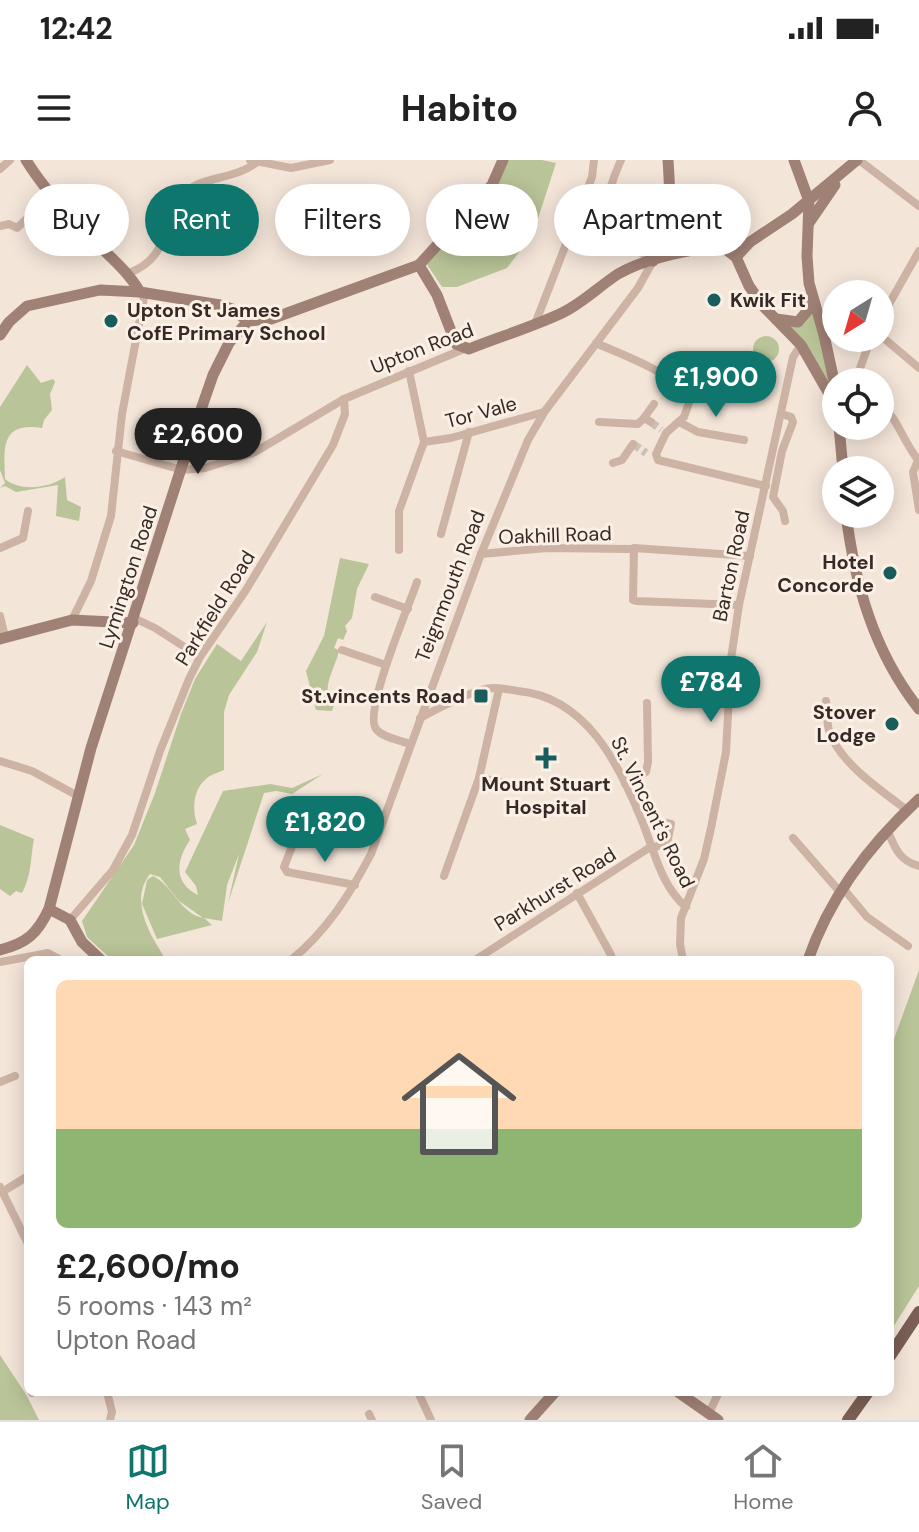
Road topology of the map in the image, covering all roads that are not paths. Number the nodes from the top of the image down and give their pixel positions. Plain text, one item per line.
1 (10, 160) edge
2 (26, 160) edge
3 (503, 160) edge
4 (594, 160) edge
5 (621, 160) edge
6 (668, 160) edge
7 (794, 160) edge
8 (858, 160) edge
9 (253, 161) edge
10 (326, 161) edge
11 (0, 169) edge
12 (842, 174) junction
13 (44, 184) edge
14 (202, 184) edge
15 (670, 184) edge
16 (809, 201) junction
17 (919, 206) edge
18 (24, 221) edge
19 (780, 223) junction
20 (0, 226) edge
21 (808, 226) junction
22 (919, 251) edge
23 (111, 256) edge
24 (154, 256) edge
25 (655, 256) edge
26 (668, 256) edge
27 (736, 257) joint
28 (653, 261) junction
29 (419, 265) junction
30 (129, 273) junction
31 (142, 292) junction
32 (894, 295) edge
33 (812, 298) junction
34 (774, 319) junction
35 (248, 321) junction
36 (535, 324) junction
37 (822, 329) edge
38 (0, 335) edge
39 (596, 343) junction
40 (801, 345) junction
41 (894, 347) edge
42 (464, 349) junction
43 (919, 368) edge
44 (409, 371) junction
45 (822, 375) edge
46 (344, 399) junction
47 (654, 404) dead end
48 (545, 411) junction
49 (782, 414) junction
50 (894, 419) edge
51 (599, 422) dead end
52 (679, 422) junction
53 (469, 432) junction
54 (744, 440) dead end
55 (424, 442) junction
56 (633, 444) dead end
57 (116, 451) junction
58 (919, 460) edge
59 (613, 463) dead end
60 (182, 470) junction
61 (766, 486) junction
62 (919, 510) edge
63 (28, 511) dead end
64 (785, 521) dead end
65 (848, 528) edge
66 (441, 534) dead end
67 (0, 548) edge
68 (632, 548) junction
69 (399, 550) dead end
70 (481, 554) junction
71 (750, 556) junction
72 (417, 582) dead end
73 (375, 597) dead end
74 (739, 605) junction
75 (408, 609) junction
76 (0, 616) edge
77 (72, 620) junction
78 (133, 620) junction
79 (3, 638) edge
80 (342, 650) dead end
81 (200, 657) junction
82 (386, 665) junction
83 (499, 689) junction
84 (826, 701) dead end
85 (647, 703) dead end
86 (919, 709) edge
87 (419, 718) junction
88 (410, 744) junction
89 (0, 761) edge
90 (657, 771) dead end
91 (646, 772) junction
92 (479, 778) junction
93 (502, 782) dead end
94 (625, 784) junction
95 (78, 796) junction
96 (919, 799) edge
97 (907, 810) junction
98 (653, 820) dead end
99 (888, 831) junction
100 (793, 838) dead end
101 (293, 844) dead end
102 (652, 848) junction
103 (919, 866) edge
104 (444, 876) dead end
105 (355, 885) junction
106 (842, 890) junction
107 (577, 893) junction
108 (686, 907) junction
109 (49, 909) junction
110 (70, 920) junction
111 (908, 946) dead end
112 (0, 950) edge
113 (611, 955) dead end
114 (32, 956) edge
115 (54, 956) edge
116 (97, 956) edge
117 (295, 956) edge
118 (481, 956) edge
119 (682, 956) edge
120 (810, 956) edge
121 (24, 958) edge
122 (0, 962) edge
123 (15, 1076) dead end
124 (0, 1082) edge
125 (24, 1178) edge
126 (1, 1189) edge
127 (24, 1236) edge
128 (919, 1312) edge
129 (894, 1350) edge
130 (108, 1396) edge
131 (420, 1396) edge
132 (551, 1396) edge
133 (684, 1396) edge
134 (718, 1396) edge
135 (865, 1396) edge
136 (713, 1416) edge
137 (110, 1420) edge
138 (431, 1420) edge
139 (530, 1420) edge
140 (848, 1420) edge

1 - 11 street
2 - 13 street
3 - 29 street
4 - 36 street
5 - 28 street
6 - 15 street, Teignmouth Road
7 - 16 street
8 - 12 street
8 - 17 street
9 - 10 street
9 - 14 street
12 - 16 street
12 - 21 street
16 - 19 street
16 - 21 street
18 - 20 street
19 - 21 street
19 - 27 street
21 - 33 street
22 - 32 street
23 - 30 street
24 - 30 street
25 - 28 street, Teignmouth Road
26 - 28 street, Upton Road
27 - 34 street
28 - 36 street, Upton Road
28 - 39 street, Teignmouth Road
29 - 35 street
29 - 42 street
30 - 31 street
31 - 35 street
31 - 38 street
31 - 57 street
33 - 34 street
33 - 37 street
34 - 40 street
35 - 60 street, Lymington Road
36 - 42 street, Upton Road
39 - 48 street, Teignmouth Road
39 - 52 street
40 - 45 street
40 - 49 street, Barton Road
41 - 43 street
42 - 44 street, Upton Road
44 - 46 street, Upton Road
44 - 55 street, Tor Vale
46 - 60 street, Upton Road
46 - 81 street, Parkfield Road
47 - 51 street
48 - 53 street, Tor Vale
48 - 70 street, Teignmouth Road
49 - 61 street, Barton Road
49 - 64 street, Barton Road
50 - 58 street
52 - 54 street
52 - 61 street
53 - 55 street, Tor Vale
53 - 66 street
55 - 69 street, Tor Vale
56 - 59 street
57 - 60 street, Upton Road
57 - 77 street
58 - 62 street
60 - 78 street, Lymington Road
61 - 71 street, Barton Road
63 - 67 street
65 - 86 street
68 - 70 street, Oakhill Road
68 - 71 street, Oakhill Road
68 - 74 street
70 - 87 street, Teignmouth Road
71 - 74 street, Barton Road
72 - 75 street
73 - 75 street
74 - 108 street, Barton Road
75 - 82 street
76 - 79 street
77 - 78 street
77 - 79 street
78 - 81 street
78 - 95 street, Lymington Road
80 - 82 street
81 - 110 street, Parkfield Road
82 - 88 street
83 - 87 street, St. Vincent's Road
83 - 92 street
83 - 94 street, St. Vincent's Road
84 - 97 street
85 - 91 street
87 - 88 street, Teignmouth Road
88 - 105 street, Teignmouth Road
89 - 95 street
90 - 91 street
91 - 94 street
92 - 93 street
92 - 104 street
94 - 102 street, St. Vincent's Road
95 - 109 street, Lymington Road
96 - 97 street
97 - 99 street
98 - 102 street
99 - 103 street
99 - 106 street
100 - 106 street
101 - 105 street
102 - 107 street, Parkhurst Road
102 - 108 street, St. Vincent's Road
105 - 117 street, Teignmouth Road
106 - 111 street
106 - 120 street
107 - 113 street
107 - 118 street, Parkhurst Road
108 - 119 street, Barton Road
109 - 110 street
109 - 112 street, Lymington Road
110 - 116 street
114 - 115 street
121 - 122 street
123 - 124 street
125 - 126 street
126 - 127 street
128 - 129 main road
130 - 137 street
131 - 138 street
132 - 139 street
133 - 136 street
134 - 136 street
135 - 140 main road

